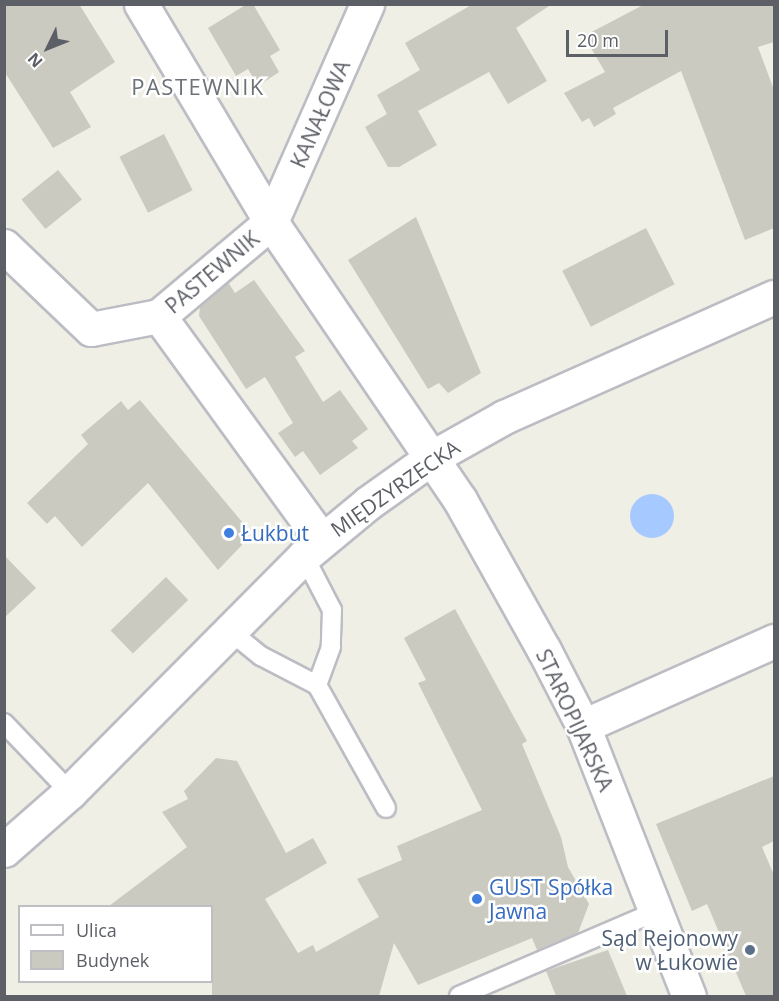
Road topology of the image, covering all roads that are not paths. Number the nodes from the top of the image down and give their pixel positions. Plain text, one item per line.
1 (141, 4) edge
2 (367, 4) edge
3 (272, 222) junction
4 (4, 246) edge
5 (774, 297) edge
6 (159, 316) junction
7 (431, 458) junction
8 (313, 548) junction
9 (230, 631) junction
10 (774, 641) edge
11 (317, 685) junction
12 (4, 723) edge
13 (583, 726) junction
14 (70, 792) junction
15 (386, 808) dead end
16 (4, 850) edge
17 (656, 912) junction
18 (459, 996) edge
19 (688, 996) edge

1 - 3 street, PASTEWNIK
2 - 3 street, KANAŁOWA
3 - 6 street, PASTEWNIK
3 - 7 street, PASTEWNIK
4 - 6 street, PASTEWNIK
5 - 7 street, MIĘDZYRZECKA
6 - 8 street
7 - 8 street, MIĘDZYRZECKA
7 - 13 street, STAROPIJARSKA
8 - 9 street, MIĘDZYRZECKA
8 - 11 lane
9 - 11 lane
9 - 14 street, MIĘDZYRZECKA
10 - 13 street
11 - 15 lane
12 - 14 lane
13 - 17 street, STAROPIJARSKA
14 - 16 street, MIĘDZYRZECKA
17 - 18 lane
17 - 19 street, STAROPIJARSKA

